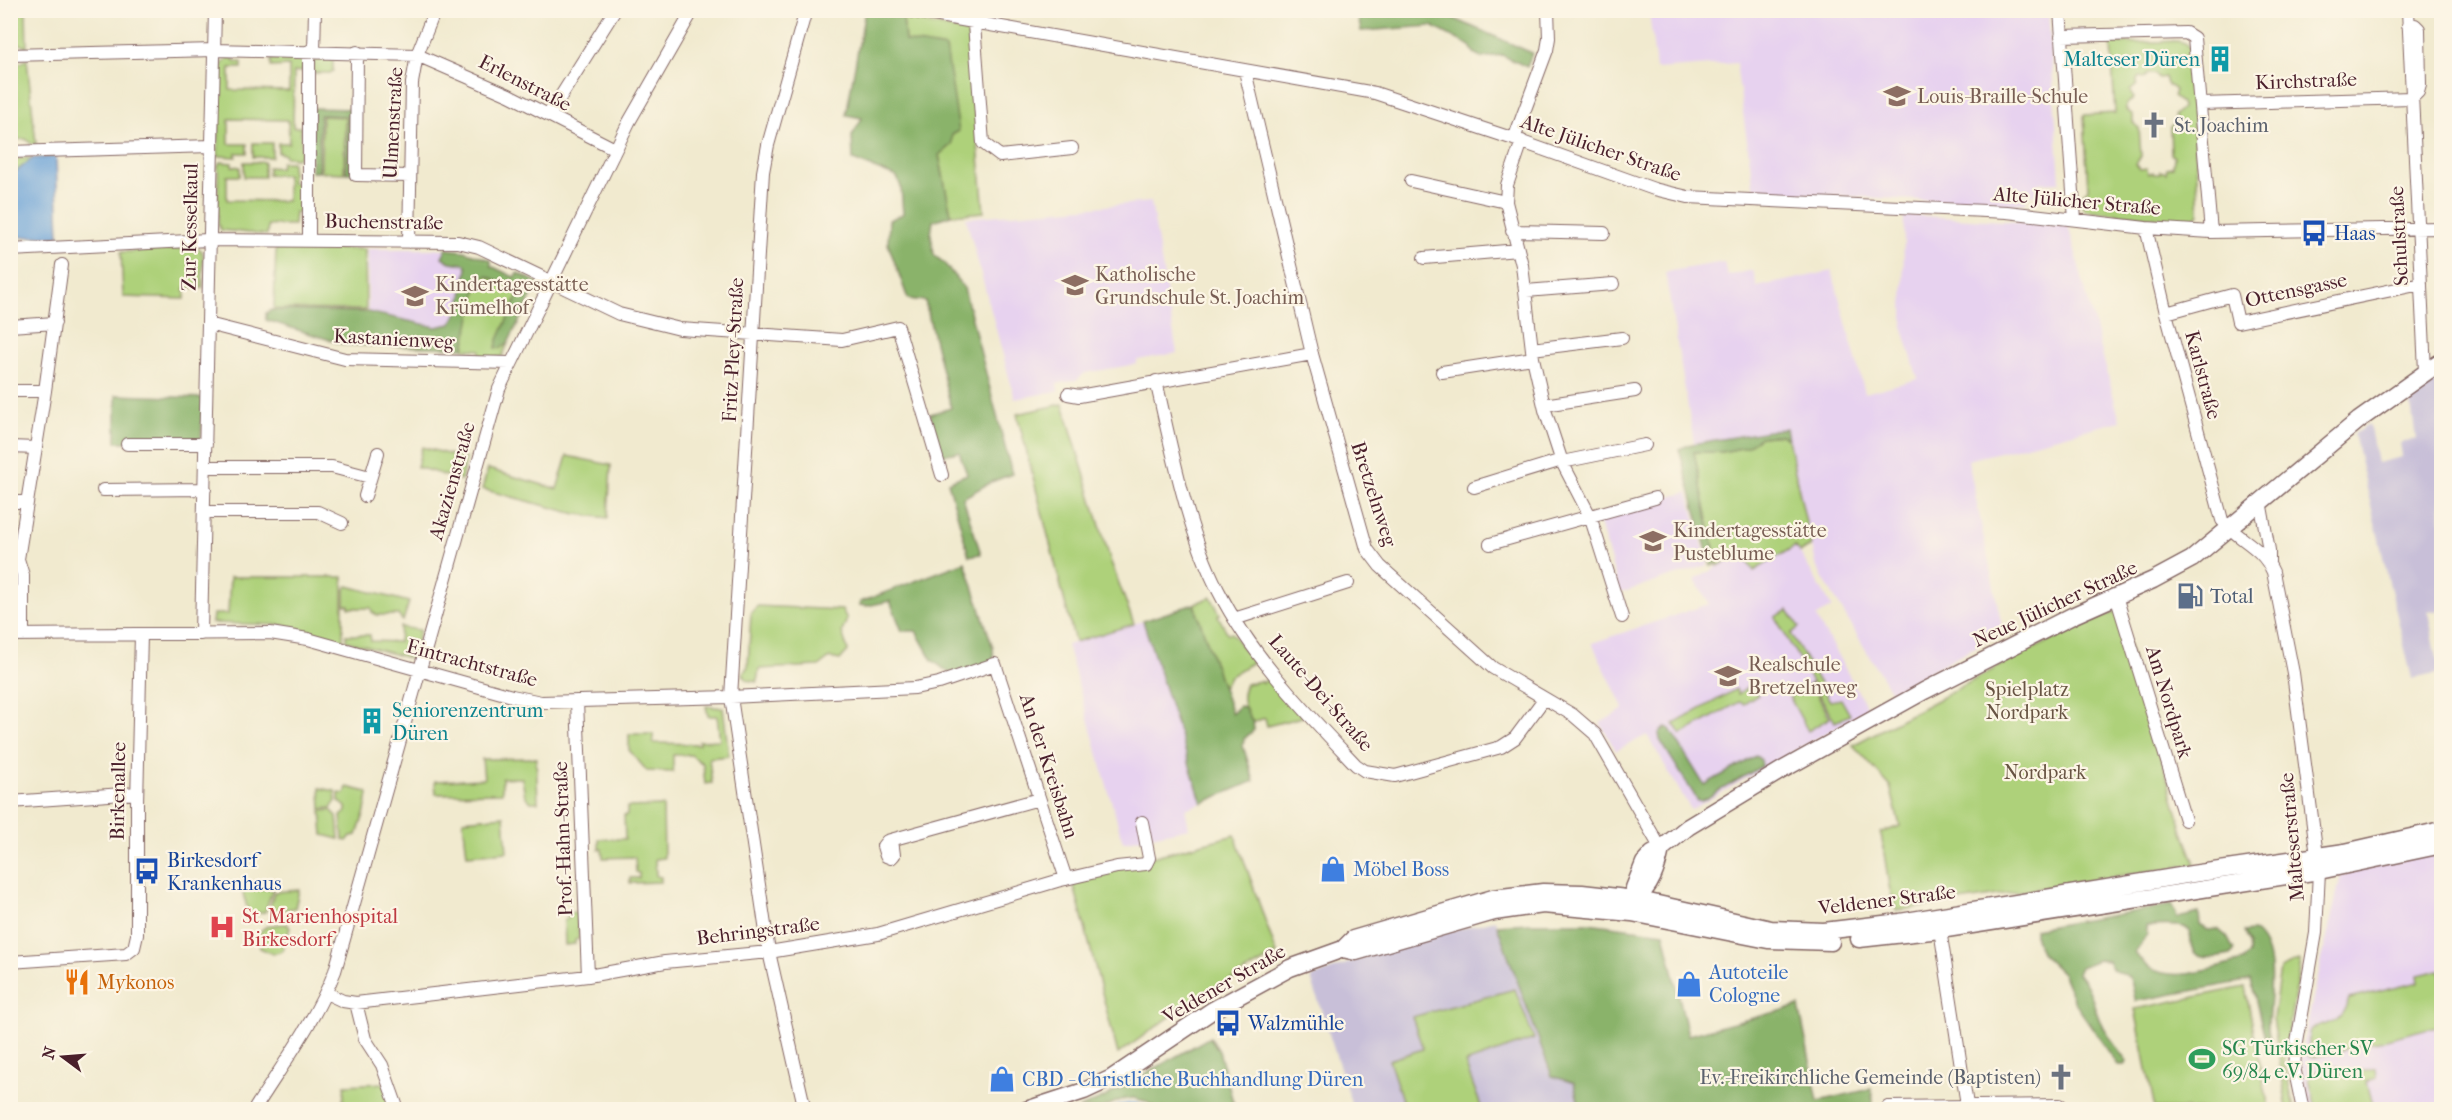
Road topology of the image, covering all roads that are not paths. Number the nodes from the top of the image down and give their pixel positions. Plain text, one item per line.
1 (215, 10) edge
2 (315, 10) edge
3 (435, 10) edge
4 (615, 10) edge
5 (693, 10) edge
6 (806, 10) edge
7 (905, 10) edge
8 (1548, 10) edge
9 (2060, 10) edge
10 (2408, 10) edge
11 (974, 24) junction
12 (2061, 36) junction
13 (215, 50) junction
14 (312, 52) junction
15 (357, 52) junction
16 (10, 55) edge
17 (417, 55) junction
18 (1245, 71) junction
19 (2412, 98) junction
20 (2201, 104) junction
21 (549, 115) junction
22 (1518, 140) junction
23 (211, 146) junction
24 (1072, 148) dead end
25 (615, 149) junction
26 (10, 152) edge
27 (410, 176) junction
28 (1412, 181) dead end
29 (1506, 202) junction
30 (2075, 220) junction
31 (2146, 228) junction
32 (2442, 228) edge
33 (2418, 229) junction
34 (1512, 231) junction
35 (1604, 232) dead end
36 (2211, 232) junction
37 (208, 240) junction
38 (309, 241) junction
39 (409, 242) junction
40 (10, 250) edge
41 (1518, 250) junction
42 (1424, 258) dead end
43 (62, 265) dead end
44 (551, 281) junction
45 (1613, 284) dead end
46 (2421, 284) junction
47 (1526, 291) junction
48 (2166, 313) junction
49 (55, 323) junction
50 (208, 324) junction
51 (10, 326) edge
52 (753, 336) junction
53 (1622, 338) dead end
54 (1532, 353) junction
55 (1312, 354) junction
56 (2442, 361) edge
57 (510, 363) junction
58 (2426, 371) junction
59 (1442, 372) dead end
60 (1156, 381) junction
61 (10, 391) edge
62 (45, 391) junction
63 (1635, 391) dead end
64 (1068, 394) dead end
65 (1544, 405) junction
66 (127, 444) dead end
67 (206, 444) junction
68 (1645, 445) dead end
69 (10, 447) edge
70 (36, 448) junction
71 (378, 453) dead end
72 (1562, 461) junction
73 (205, 467) junction
74 (942, 475) dead end
75 (370, 477) junction
76 (1474, 487) dead end
77 (205, 489) junction
78 (103, 490) dead end
79 (365, 496) dead end
80 (1655, 498) dead end
81 (2260, 501) junction
82 (10, 502) edge
83 (26, 502) junction
84 (204, 512) junction
85 (1590, 516) junction
86 (342, 523) dead end
87 (2230, 529) junction
88 (1490, 544) dead end
89 (2269, 562) junction
90 (1348, 583) dead end
91 (2116, 596) junction
92 (1622, 617) dead end
93 (1234, 619) junction
94 (141, 634) junction
95 (201, 634) junction
96 (17, 635) edge
97 (995, 664) joint
98 (419, 671) junction
99 (731, 697) junction
100 (1544, 699) junction
101 (577, 700) junction
102 (137, 793) junction
103 (1039, 799) junction
104 (10, 802) edge
105 (2185, 820) dead end
106 (1142, 822) dead end
107 (2442, 830) edge
108 (892, 840) dead end
109 (2442, 845) edge
110 (1661, 849) junction
111 (2318, 864) junction
112 (1066, 879) junction
113 (1634, 906) junction
114 (1939, 923) junction
115 (769, 952) junction
116 (10, 962) edge
117 (588, 976) junction
118 (326, 993) junction
119 (356, 1003) junction
120 (1967, 1105) junction
121 (1888, 1107) dead end
122 (2039, 1107) edge
123 (254, 1110) edge
124 (398, 1110) edge
125 (805, 1110) edge
126 (1026, 1110) edge
127 (2066, 1110) edge
128 (2303, 1110) edge

1 - 13 street, Zur Kesselkaul
2 - 14 street
3 - 17 street, Ulmenstraße
4 - 21 street
5 - 25 street, Akazienstraße
6 - 52 street, Fritz-Pley-Straße
7 - 11 street, Alte Jülicher Straße
8 - 22 street
9 - 12 street
10 - 19 street, Schulstraße
11 - 18 street, Alte Jülicher Straße
11 - 24 street
12 - 20 street
12 - 30 street
13 - 14 street
13 - 16 street
13 - 23 street, Zur Kesselkaul
14 - 15 street
14 - 38 street
15 - 17 street
15 - 27 street
17 - 21 street, Erlenstraße
17 - 27 street, Ulmenstraße
18 - 22 street, Alte Jülicher Straße
18 - 55 street, Bretzelnweg
19 - 20 street, Kirchstraße
19 - 33 street, Schulstraße
20 - 36 street
21 - 25 street, Erlenstraße
22 - 29 street
22 - 30 street, Alte Jülicher Straße
23 - 26 street
23 - 37 street, Zur Kesselkaul
25 - 44 street, Akazienstraße
27 - 39 street, Ulmenstraße
28 - 29 street
29 - 34 street
30 - 31 street, Alte Jülicher Straße
31 - 36 street, Alte Jülicher Straße
31 - 48 street, Karlstraße
32 - 33 street, Alte Jülicher Straße
33 - 36 street, Alte Jülicher Straße
33 - 46 street, Schulstraße
34 - 35 street
34 - 41 street
37 - 38 street, Buchenstraße
37 - 40 street, Buchenstraße
37 - 50 street, Zur Kesselkaul
38 - 39 street, Buchenstraße
39 - 44 street, Buchenstraße
41 - 42 street
41 - 47 street
43 - 49 street
44 - 52 street, Buchenstraße
44 - 57 street, Akazienstraße
45 - 47 street
46 - 48 street, Ottensgasse
46 - 58 street, Schulstraße
47 - 54 street
48 - 87 street, Karlstraße
49 - 51 street
49 - 62 street
50 - 57 street, Kastanienweg
50 - 67 street, Zur Kesselkaul
52 - 74 street, Buchenstraße
52 - 99 street, Fritz-Pley-Straße
53 - 54 street
54 - 59 street
54 - 65 street
55 - 60 street
55 - 100 street, Bretzelnweg
56 - 58 street, Neue Jülicher Straße
57 - 98 street, Akazienstraße
58 - 81 street, Neue Jülicher Straße
60 - 64 street
60 - 93 street, Laute-Dei-Straße
61 - 62 street
62 - 70 street
63 - 65 street
65 - 72 street
66 - 67 street
67 - 73 street, Zur Kesselkaul
68 - 72 street
69 - 70 street
70 - 83 street
71 - 75 street
72 - 76 street
72 - 85 street
73 - 75 street
73 - 77 street, Zur Kesselkaul
75 - 79 street
77 - 78 street
77 - 84 street, Zur Kesselkaul
80 - 85 street
81 - 87 street, Neue Jülicher Straße
81 - 89 street, Malteserstraße
82 - 83 street
83 - 96 street
84 - 86 street
84 - 95 street, Zur Kesselkaul
85 - 88 street
85 - 92 street
87 - 89 street, Malteserstraße
87 - 91 street, Neue Jülicher Straße
89 - 111 street, Malteserstraße
90 - 93 street, Laute-Dei-Straße
91 - 105 street, Am Nordpark
91 - 110 street, Neue Jülicher Straße
93 - 100 street, Laute-Dei-Straße
94 - 95 street, Eintrachtstraße
94 - 96 street, Eintrachtstraße
94 - 102 street, Birkenallee
95 - 98 street, Eintrachtstraße
97 - 99 street, Eintrachtstraße
97 - 103 street, An der Kreisbahn
98 - 101 street, Eintrachtstraße
98 - 118 street, Akazienstraße
99 - 101 street, Eintrachtstraße
99 - 115 street, Fritz-Pley-Straße
100 - 110 street, Bretzelnweg
101 - 117 street, Prof.-Hahn-Straße
102 - 104 street
102 - 116 street, Birkenallee
103 - 108 street
103 - 112 street, An der Kreisbahn
106 - 112 street, Behringstraße
107 - 111 street, Veldener Straße
109 - 111 street, Veldener Straße
110 - 113 street
111 - 114 street, Veldener Straße
111 - 128 street, Malteserstraße
112 - 115 street, Behringstraße
113 - 114 street, Veldener Straße
113 - 126 street, Veldener Straße
114 - 120 street
115 - 117 street, Behringstraße
115 - 125 street, Fritz-Pley-Straße
117 - 119 street, Behringstraße
118 - 119 street, Behringstraße
118 - 123 street, Akazienstraße
119 - 124 street
120 - 121 street
120 - 122 street
122 - 127 street

